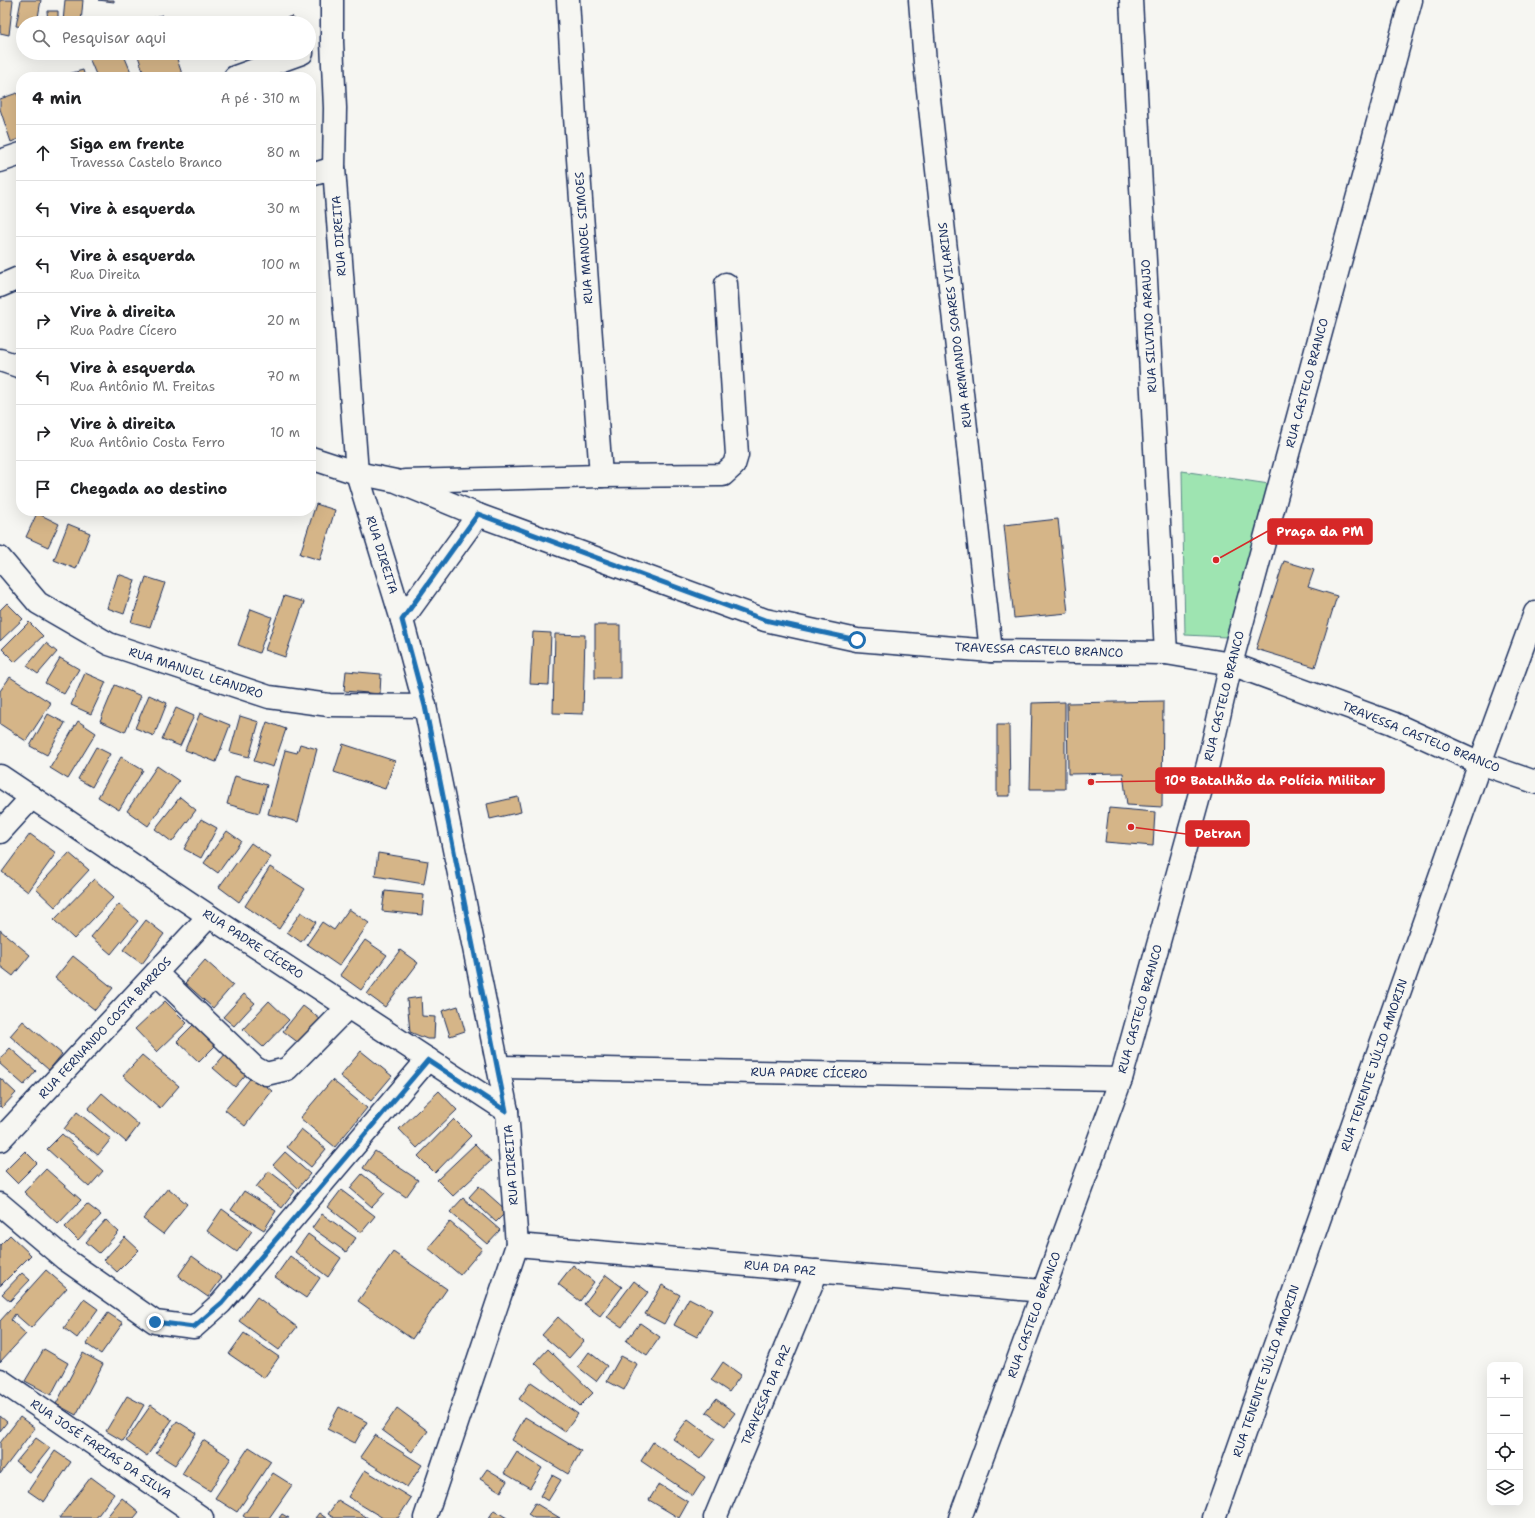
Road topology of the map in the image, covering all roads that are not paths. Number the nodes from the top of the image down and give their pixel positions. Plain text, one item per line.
1 (332, 0) edge
2 (568, 0) edge
3 (920, 0) edge
4 (1131, 0) edge
5 (1411, 0) edge
6 (332, 42) junction
7 (316, 48) edge
8 (282, 60) edge
9 (249, 72) edge
10 (16, 156) edge
11 (0, 161) edge
12 (334, 168) junction
13 (316, 173) edge
14 (16, 279) edge
15 (726, 284) dead end
16 (0, 286) edge
17 (0, 360) edge
18 (16, 365) edge
19 (316, 460) edge
20 (357, 473) junction
21 (601, 476) junction
22 (396, 481) junction
23 (478, 514) junction
24 (0, 558) edge
25 (1535, 614) edge
26 (402, 620) junction
27 (991, 651) junction
28 (1166, 653) junction
29 (1231, 664) junction
30 (425, 706) junction
31 (1480, 763) junction
32 (0, 776) edge
33 (1535, 782) edge
34 (32, 797) junction
35 (0, 832) edge
36 (209, 916) junction
37 (156, 973) junction
38 (348, 1007) junction
39 (428, 1060) junction
40 (498, 1067) junction
41 (1121, 1078) junction
42 (506, 1111) junction
43 (0, 1140) edge
44 (0, 1204) edge
45 (517, 1245) junction
46 (817, 1271) junction
47 (1043, 1291) junction
48 (0, 1380) edge
49 (202, 1518) edge
50 (425, 1518) edge
51 (715, 1518) edge
52 (960, 1518) edge
53 (1214, 1518) edge

1 - 6 street, RUA DIREITA
2 - 21 street, RUA MANOEL SIMOES
3 - 27 street, RUA ARMANDO SOARES VILARINS
4 - 28 street, RUA SILVINO ARAUJO
5 - 29 street, RUA CASTELO BRANCO
6 - 7 street
6 - 12 street, RUA DIREITA
8 - 9 street
10 - 11 street
12 - 13 street
12 - 20 street, RUA DIREITA
14 - 16 street
15 - 21 street
17 - 18 street
19 - 20 street, TRAVESSA CASTELO BRANCO
20 - 22 street, TRAVESSA CASTELO BRANCO
20 - 26 street, RUA DIREITA
21 - 22 street
22 - 23 street, TRAVESSA CASTELO BRANCO
23 - 26 street
23 - 27 street, TRAVESSA CASTELO BRANCO
24 - 30 street, RUA MANUEL LEANDRO
25 - 31 street, RUA TENENTE JÚLIO AMORIN
26 - 30 street, RUA DIREITA
27 - 28 street, TRAVESSA CASTELO BRANCO
28 - 29 street, TRAVESSA CASTELO BRANCO
29 - 31 street, TRAVESSA CASTELO BRANCO
29 - 41 street, RUA CASTELO BRANCO
30 - 40 street, RUA DIREITA
31 - 33 street, TRAVESSA CASTELO BRANCO
31 - 53 street, RUA TENENTE JÚLIO AMORIN
32 - 34 street, RUA PADRE CÍCERO
34 - 35 street
34 - 36 street, RUA PADRE CÍCERO
36 - 37 street, RUA FERNANDO COSTA BARROS
36 - 38 street, RUA PADRE CÍCERO
37 - 38 street
37 - 43 street, RUA FERNANDO COSTA BARROS
38 - 39 street, RUA PADRE CÍCERO
39 - 42 street, RUA PADRE CÍCERO
39 - 44 street
40 - 41 street, RUA PADRE CÍCERO
40 - 42 street, RUA DIREITA
41 - 47 street, RUA CASTELO BRANCO
42 - 45 street, RUA DIREITA
45 - 46 street, RUA DA PAZ
45 - 50 street, RUA DIREITA
46 - 47 street, RUA DA PAZ
46 - 51 street, TRAVESSA DA PAZ
47 - 52 street, RUA CASTELO BRANCO
48 - 49 street, RUA JOSÉ FARIAS DA SILVA

